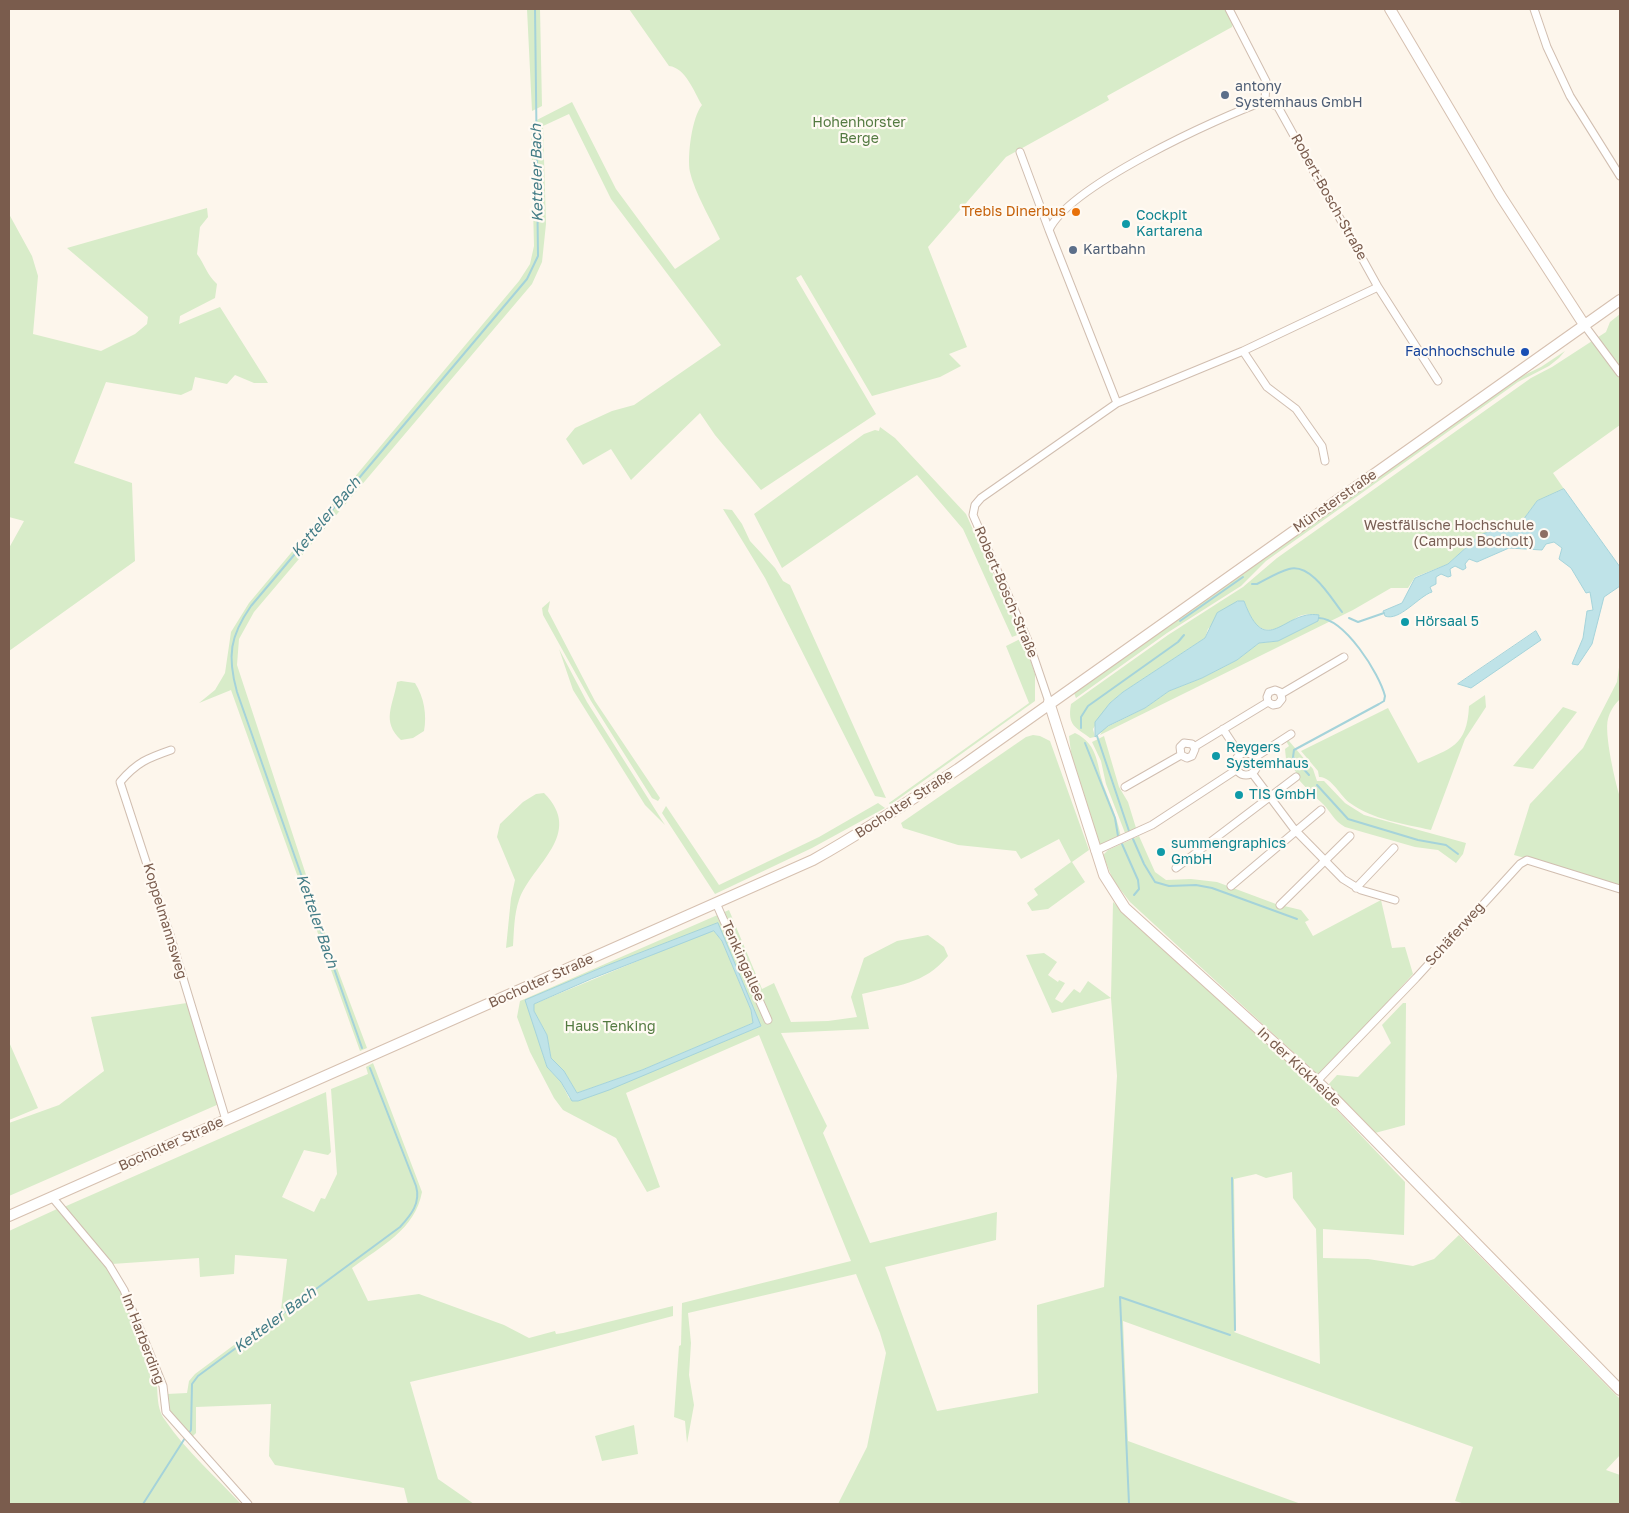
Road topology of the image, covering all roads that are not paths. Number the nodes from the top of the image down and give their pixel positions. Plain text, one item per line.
1 (1229, 9) edge
2 (1390, 9) edge
3 (1534, 9) edge
4 (1265, 101) junction
5 (1020, 152) dead end
6 (1620, 176) edge
7 (1049, 230) junction
8 (1378, 287) junction
9 (1620, 300) edge
10 (1585, 326) junction
11 (1243, 351) junction
12 (1620, 373) edge
13 (1438, 381) dead end
14 (1117, 403) junction
15 (1325, 461) dead end
16 (1344, 656) dead end
17 (1050, 702) junction
18 (1223, 729) junction
19 (1291, 734) dead end
20 (1194, 747) junction
21 (171, 750) dead end
22 (1181, 755) junction
23 (1240, 755) junction
24 (1254, 758) junction
25 (1236, 770) junction
26 (1252, 773) junction
27 (1296, 777) dead end
28 (1125, 788) dead end
29 (1269, 797) junction
30 (1321, 810) dead end
31 (1296, 830) junction
32 (1350, 836) dead end
33 (1394, 848) dead end
34 (1096, 851) junction
35 (1324, 861) junction
36 (1176, 868) dead end
37 (1231, 886) dead end
38 (1356, 888) junction
39 (1620, 889) edge
40 (1396, 900) dead end
41 (716, 903) junction
42 (1280, 905) dead end
43 (768, 1020) dead end
44 (1317, 1081) junction
45 (226, 1120) junction
46 (52, 1197) junction
47 (9, 1216) edge
48 (1620, 1390) edge
49 (248, 1504) edge

1 - 4 street
2 - 10 main road
3 - 6 street
4 - 7 street
4 - 8 street, Robert-Bosch-Straße
5 - 7 street
7 - 14 street
8 - 11 street, Robert-Bosch-Straße
8 - 13 street, Robert-Bosch-Straße
9 - 10 main road, Münsterstraße
10 - 12 street
10 - 17 main road, Münsterstraße
11 - 14 street, Robert-Bosch-Straße
11 - 15 street
14 - 17 street, Robert-Bosch-Straße
16 - 18 street
17 - 34 main road, In der Kickheide
17 - 41 main road, Bocholter Straße
18 - 20 street
18 - 23 street
19 - 24 street
20 - 22 street
20 - 22 street
21 - 45 street, Koppelmannsweg
22 - 28 street
23 - 24 street
23 - 25 street
24 - 26 street
25 - 26 street
25 - 34 street
26 - 29 street
27 - 29 street
29 - 31 street
29 - 36 street
30 - 31 street
31 - 35 street
31 - 37 street
32 - 35 street
33 - 38 street
34 - 44 main road, In der Kickheide
35 - 38 street
35 - 42 street
38 - 40 street
39 - 44 street, Schäferweg
41 - 43 street, Tenkingallee
41 - 45 main road, Bocholter Straße
44 - 48 main road, In der Kickheide
45 - 46 main road, Bocholter Straße
46 - 47 main road, Bocholter Straße
46 - 49 street, Im Harberding

